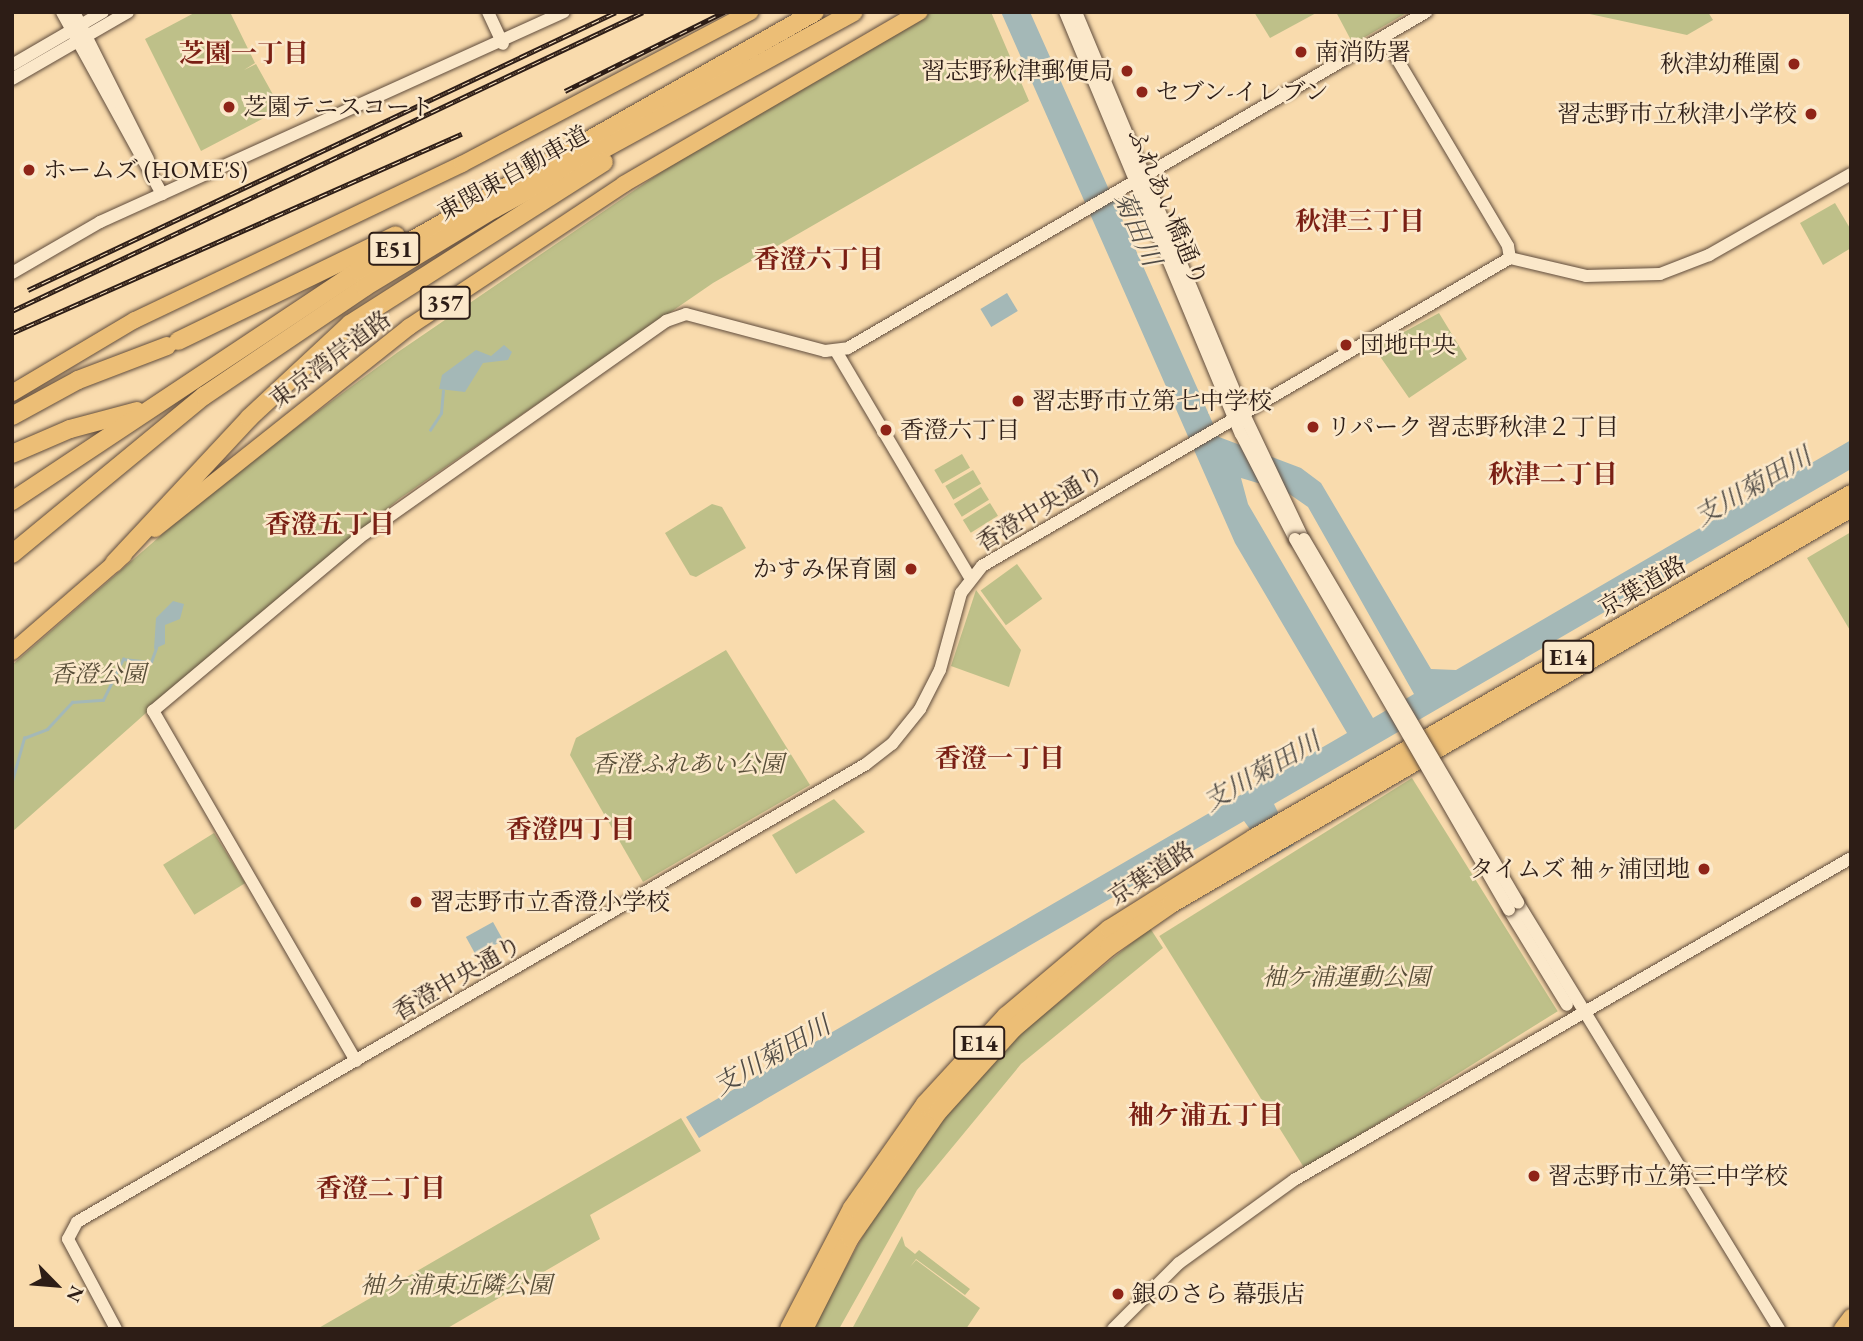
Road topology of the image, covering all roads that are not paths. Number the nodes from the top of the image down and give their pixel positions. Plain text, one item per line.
1 (62, 12) edge
2 (75, 12) edge
3 (103, 12) edge
4 (128, 12) edge
5 (488, 12) edge
6 (564, 12) edge
7 (750, 12) edge
8 (815, 12) edge
9 (854, 12) edge
10 (920, 12) edge
11 (1065, 12) edge
12 (1076, 12) edge
13 (1426, 12) edge
14 (81, 35) junction
15 (1384, 37) junction
16 (503, 44) junction
17 (12, 65) edge
18 (739, 76) junction
19 (12, 79) edge
20 (1851, 174) edge
21 (1140, 180) junction
22 (162, 194) junction
23 (446, 217) junction
24 (1510, 258) junction
25 (12, 273) edge
26 (836, 351) junction
27 (12, 393) edge
28 (154, 406) junction
29 (12, 415) edge
30 (1239, 415) junction
31 (12, 454) edge
32 (1851, 494) edge
33 (12, 501) edge
34 (1851, 508) edge
35 (12, 554) edge
36 (114, 564) junction
37 (969, 576) junction
38 (12, 652) edge
39 (1289, 826) junction
40 (1258, 844) junction
41 (1851, 858) edge
42 (1577, 1015) junction
43 (356, 1060) junction
44 (1851, 1317) edge
45 (116, 1329) edge
46 (789, 1329) edge
47 (804, 1329) edge
48 (1113, 1329) edge
49 (1770, 1329) edge
50 (1779, 1329) edge
51 (1842, 1329) edge

1 - 14 street
2 - 14 street
3 - 14 street
4 - 14 street
5 - 16 street
6 - 16 street
7 - 27 highway
8 - 23 highway, 東関東自動車道 / E51
9 - 18 highway, 東関東自動車道 / E51
10 - 36 highway, 東京湾岸道路 / 357
11 - 21 street, ふれあい橋通り
12 - 21 street, ふれあい橋通り
13 - 15 street
14 - 17 street
14 - 19 street
14 - 22 street
15 - 21 street
15 - 24 street
16 - 22 street
18 - 35 highway, 東関東自動車道 / E51
18 - 36 highway
20 - 24 street
21 - 26 street
21 - 30 street, ふれあい橋通り
22 - 25 street
23 - 28 highway, 東関東自動車道 / E51
23 - 29 highway
24 - 30 street, 香澄中央通り
26 - 37 street
26 - 43 street
28 - 31 highway
28 - 33 highway, 東関東自動車道 / E51
30 - 37 street, 香澄中央通り
30 - 42 street, ふれあい橋通り, bridge
32 - 39 highway, 京葉道路 / E14
34 - 39 highway, 京葉道路 / E14
36 - 38 highway, 東京湾岸道路 / 357
37 - 43 street, 香澄中央通り
39 - 40 highway, 京葉道路 / E14
40 - 46 highway, 京葉道路 / E14
40 - 47 highway, 京葉道路 / E14
41 - 42 street
42 - 48 street
42 - 49 street
42 - 50 street
43 - 45 street, 香澄中央通り
44 - 51 highway

